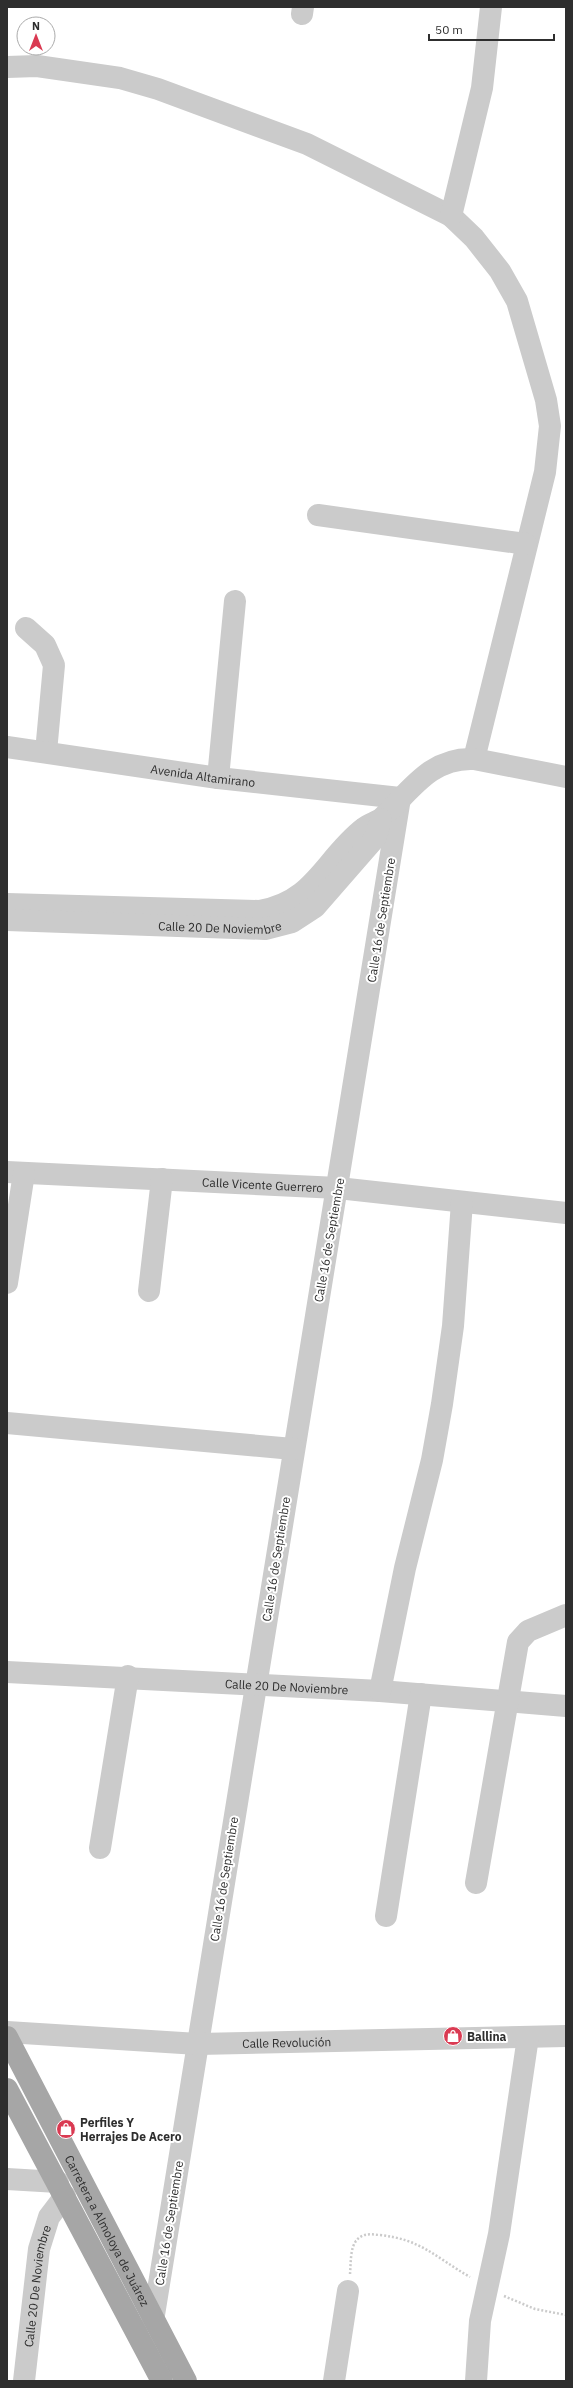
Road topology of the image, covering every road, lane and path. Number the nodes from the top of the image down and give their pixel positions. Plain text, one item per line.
1 (491, 7) edge
2 (7, 67) edge
3 (450, 216) junction
4 (318, 515) dead end
5 (526, 544) junction
6 (234, 601) dead end
7 (26, 628) dead end
8 (7, 747) edge
9 (46, 752) junction
10 (474, 760) junction
11 (566, 777) edge
12 (218, 778) junction
13 (400, 798) junction
14 (7, 904) edge
15 (91, 914) junction
16 (7, 920) edge
17 (16, 1172) edge
18 (162, 1179) junction
19 (338, 1188) junction
20 (462, 1202) junction
21 (566, 1213) edge
22 (7, 1283) edge
23 (150, 1291) dead end
24 (7, 1422) edge
25 (293, 1449) junction
26 (566, 1615) edge
27 (7, 1672) edge
28 (128, 1676) junction
29 (255, 1684) junction
30 (380, 1691) junction
31 (421, 1694) junction
32 (509, 1701) junction
33 (566, 1706) edge
34 (100, 1848) dead end
35 (476, 1884) dead end
36 (386, 1916) dead end
37 (7, 2032) edge
38 (566, 2036) edge
39 (7, 2037) edge
40 (528, 2037) junction
41 (198, 2044) junction
42 (7, 2089) edge
43 (7, 2179) edge
44 (61, 2189) junction
45 (486, 2287) junction
46 (348, 2291) joint
47 (566, 2315) edge
48 (153, 2321) junction
49 (161, 2380) edge
50 (24, 2381) edge
51 (186, 2381) edge
52 (334, 2381) edge
53 (476, 2381) edge

1 - 3 street
2 - 3 street
3 - 5 street
4 - 5 street
5 - 10 street
6 - 12 street
7 - 9 street
8 - 9 street, Avenida Altamirano
9 - 12 street, Avenida Altamirano
10 - 11 street, Calle 20 De Noviembre
10 - 13 street, Calle 20 De Noviembre
12 - 13 street, Avenida Altamirano
13 - 15 street, Calle 20 De Noviembre
13 - 19 street, Calle 16 de Septiembre
14 - 15 street, Calle 20 De Noviembre
15 - 16 street, Calle 20 De Noviembre
17 - 18 street, Calle Vicente Guerrero
17 - 22 street
18 - 19 street, Calle Vicente Guerrero
18 - 23 street
19 - 20 street, Calle Vicente Guerrero
19 - 25 street, Calle 16 de Septiembre
20 - 21 street, Calle Vicente Guerrero
20 - 30 street
24 - 25 street
25 - 29 street, Calle 16 de Septiembre
26 - 32 street
27 - 28 street, Calle 20 De Noviembre
28 - 29 street, Calle 20 De Noviembre
28 - 34 street
29 - 30 street, Calle 20 De Noviembre
29 - 41 street, Calle 16 de Septiembre
30 - 31 street, Calle 20 De Noviembre
31 - 32 street, Calle 20 De Noviembre
31 - 36 street
32 - 33 street, Calle 20 De Noviembre
32 - 35 street
37 - 41 street, Calle Revolución
38 - 40 street, Calle Revolución
39 - 48 main road, Carretera a Almoloya de Juárez
40 - 41 street, Calle Revolución
40 - 45 street
41 - 48 street, Calle 16 de Septiembre
42 - 44 main road, Carretera a Almoloya de Juárez
43 - 44 street
44 - 49 main road, Carretera a Almoloya de Juárez
44 - 50 street, Calle 20 De Noviembre
45 - 46 path
45 - 47 path
45 - 53 street
46 - 52 street
48 - 51 main road, Carretera a Almoloya de Juárez

